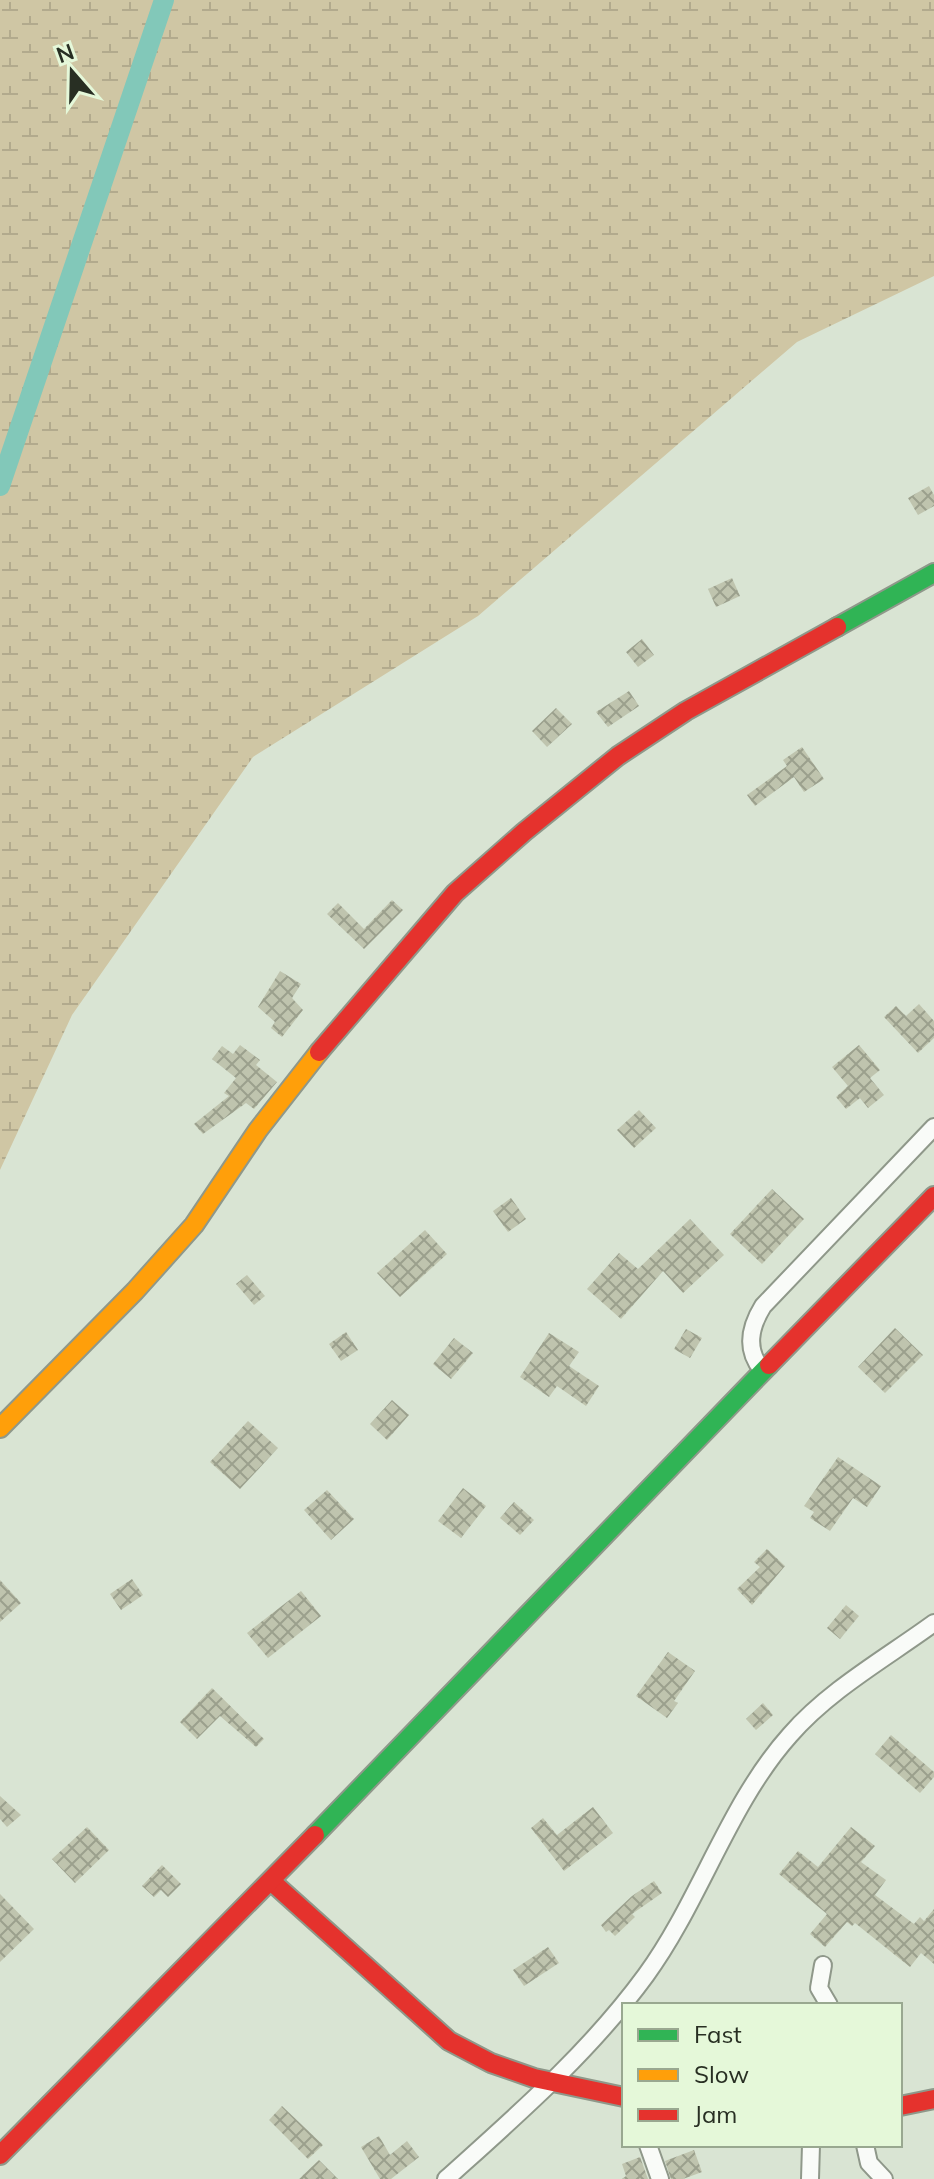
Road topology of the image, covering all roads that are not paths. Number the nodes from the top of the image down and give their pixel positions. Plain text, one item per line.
1 (934, 573) edge
2 (934, 1127) edge
3 (934, 1196) edge
4 (762, 1370) junction
5 (0, 1428) edge
6 (934, 1623) edge
7 (271, 1881) junction
8 (823, 1965) dead end
9 (624, 2003) edge
10 (828, 2003) edge
11 (622, 2005) edge
12 (551, 2085) junction
13 (622, 2097) edge
14 (934, 2099) edge
15 (902, 2106) edge
16 (649, 2147) edge
17 (811, 2147) edge
18 (865, 2147) edge
19 (0, 2155) edge
20 (446, 2179) edge
21 (660, 2179) edge
22 (810, 2179) edge
23 (884, 2179) edge

1 - 5 main road
2 - 4 street
3 - 4 main road
4 - 7 main road
6 - 9 street
7 - 12 main road
7 - 19 main road
8 - 10 street
11 - 12 street
12 - 13 main road
12 - 20 street
14 - 15 main road
16 - 21 street
17 - 22 street
18 - 23 street

